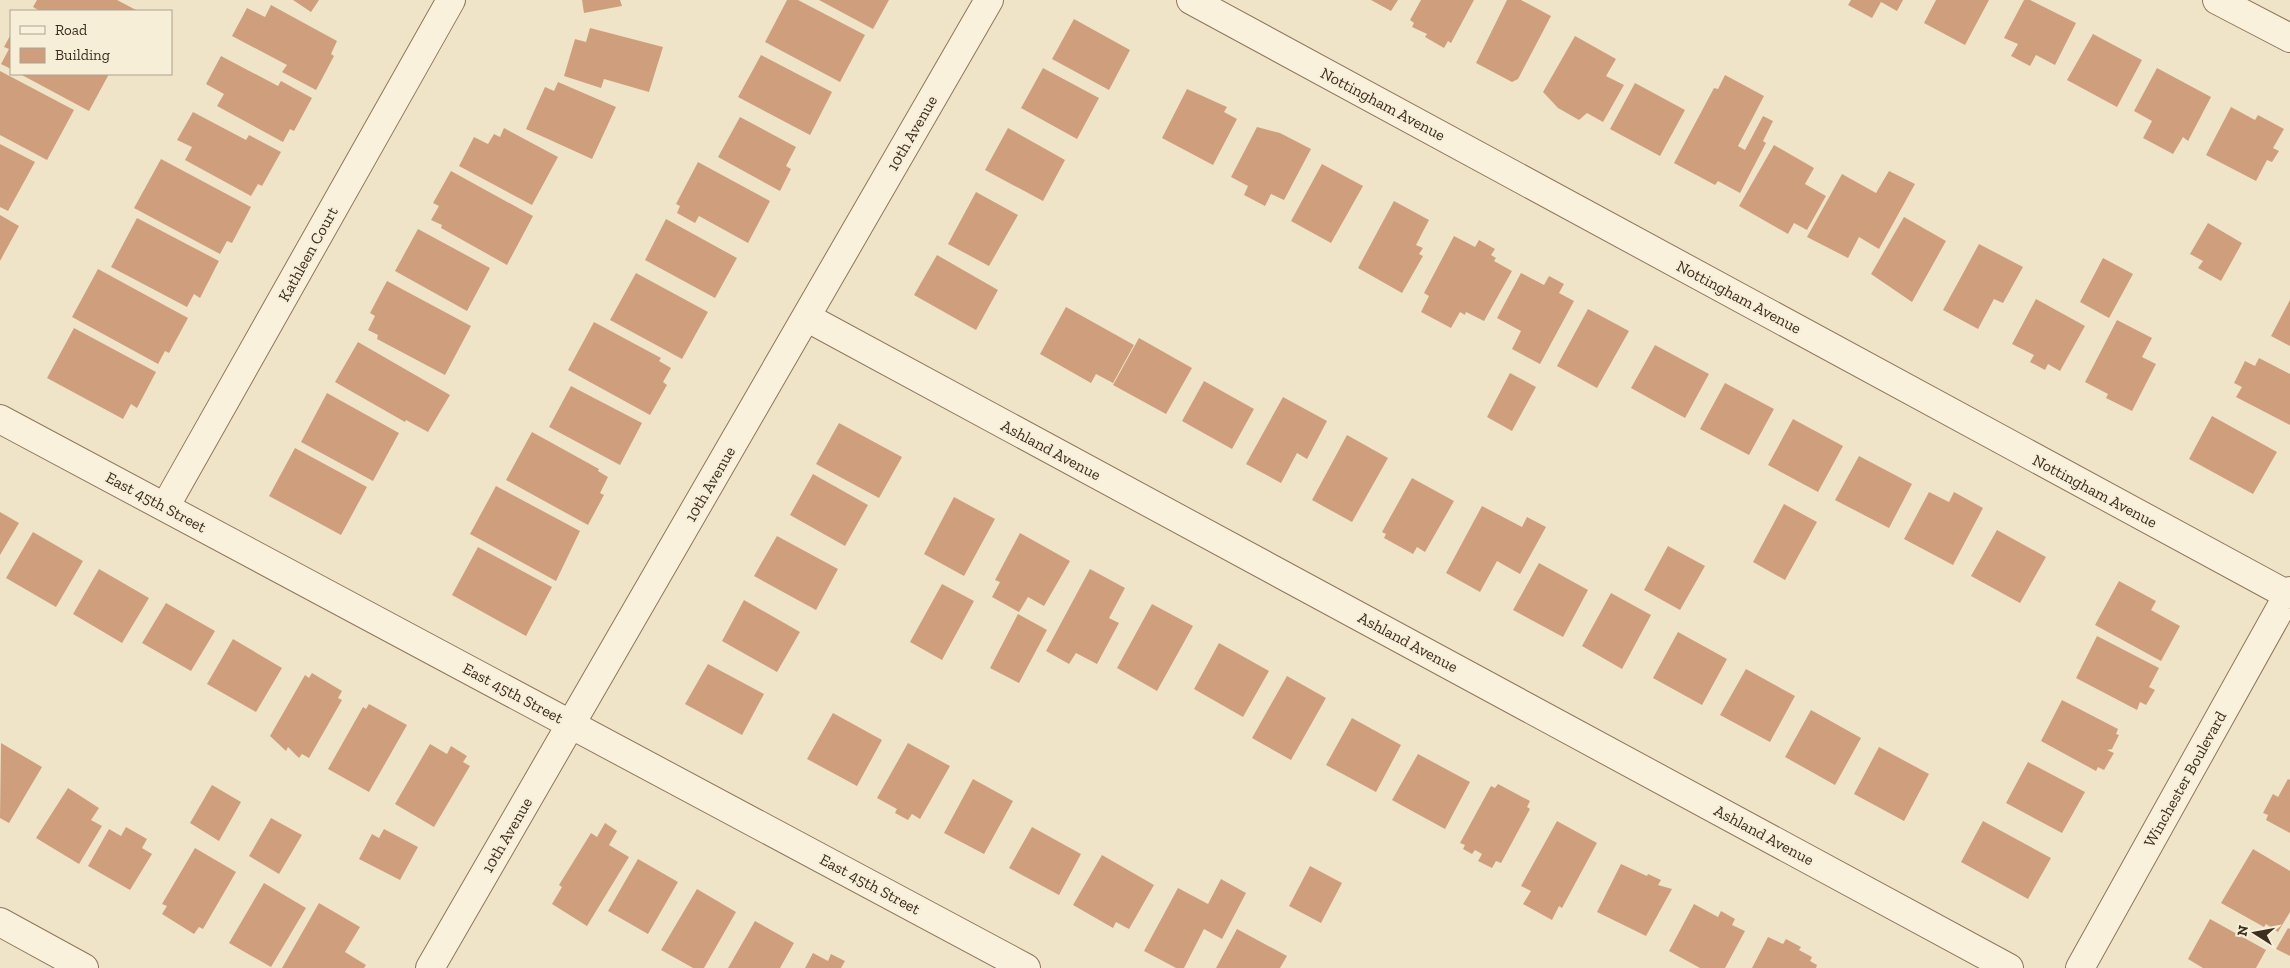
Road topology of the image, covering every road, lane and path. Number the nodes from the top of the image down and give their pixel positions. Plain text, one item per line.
1 (451, 0) edge
2 (989, 0) edge
3 (1191, 0) edge
4 (2217, 0) edge
5 (2290, 38) edge
6 (806, 317) junction
7 (0, 419) edge
8 (165, 507) junction
9 (2289, 593) edge
10 (571, 724) junction
11 (0, 922) edge
12 (84, 968) edge
13 (430, 968) edge
14 (1026, 968) edge
15 (2009, 968) edge
16 (2080, 968) edge

1 - 8 street, Kathleen Court
2 - 6 street, 10th Avenue
3 - 9 street, Nottingham Avenue
4 - 5 street
6 - 10 street, 10th Avenue
6 - 15 street, Ashland Avenue
7 - 8 street, East 45th Street
8 - 10 street, East 45th Street
9 - 16 street, Winchester Boulevard
10 - 13 street, 10th Avenue
10 - 14 street, East 45th Street
11 - 12 street

